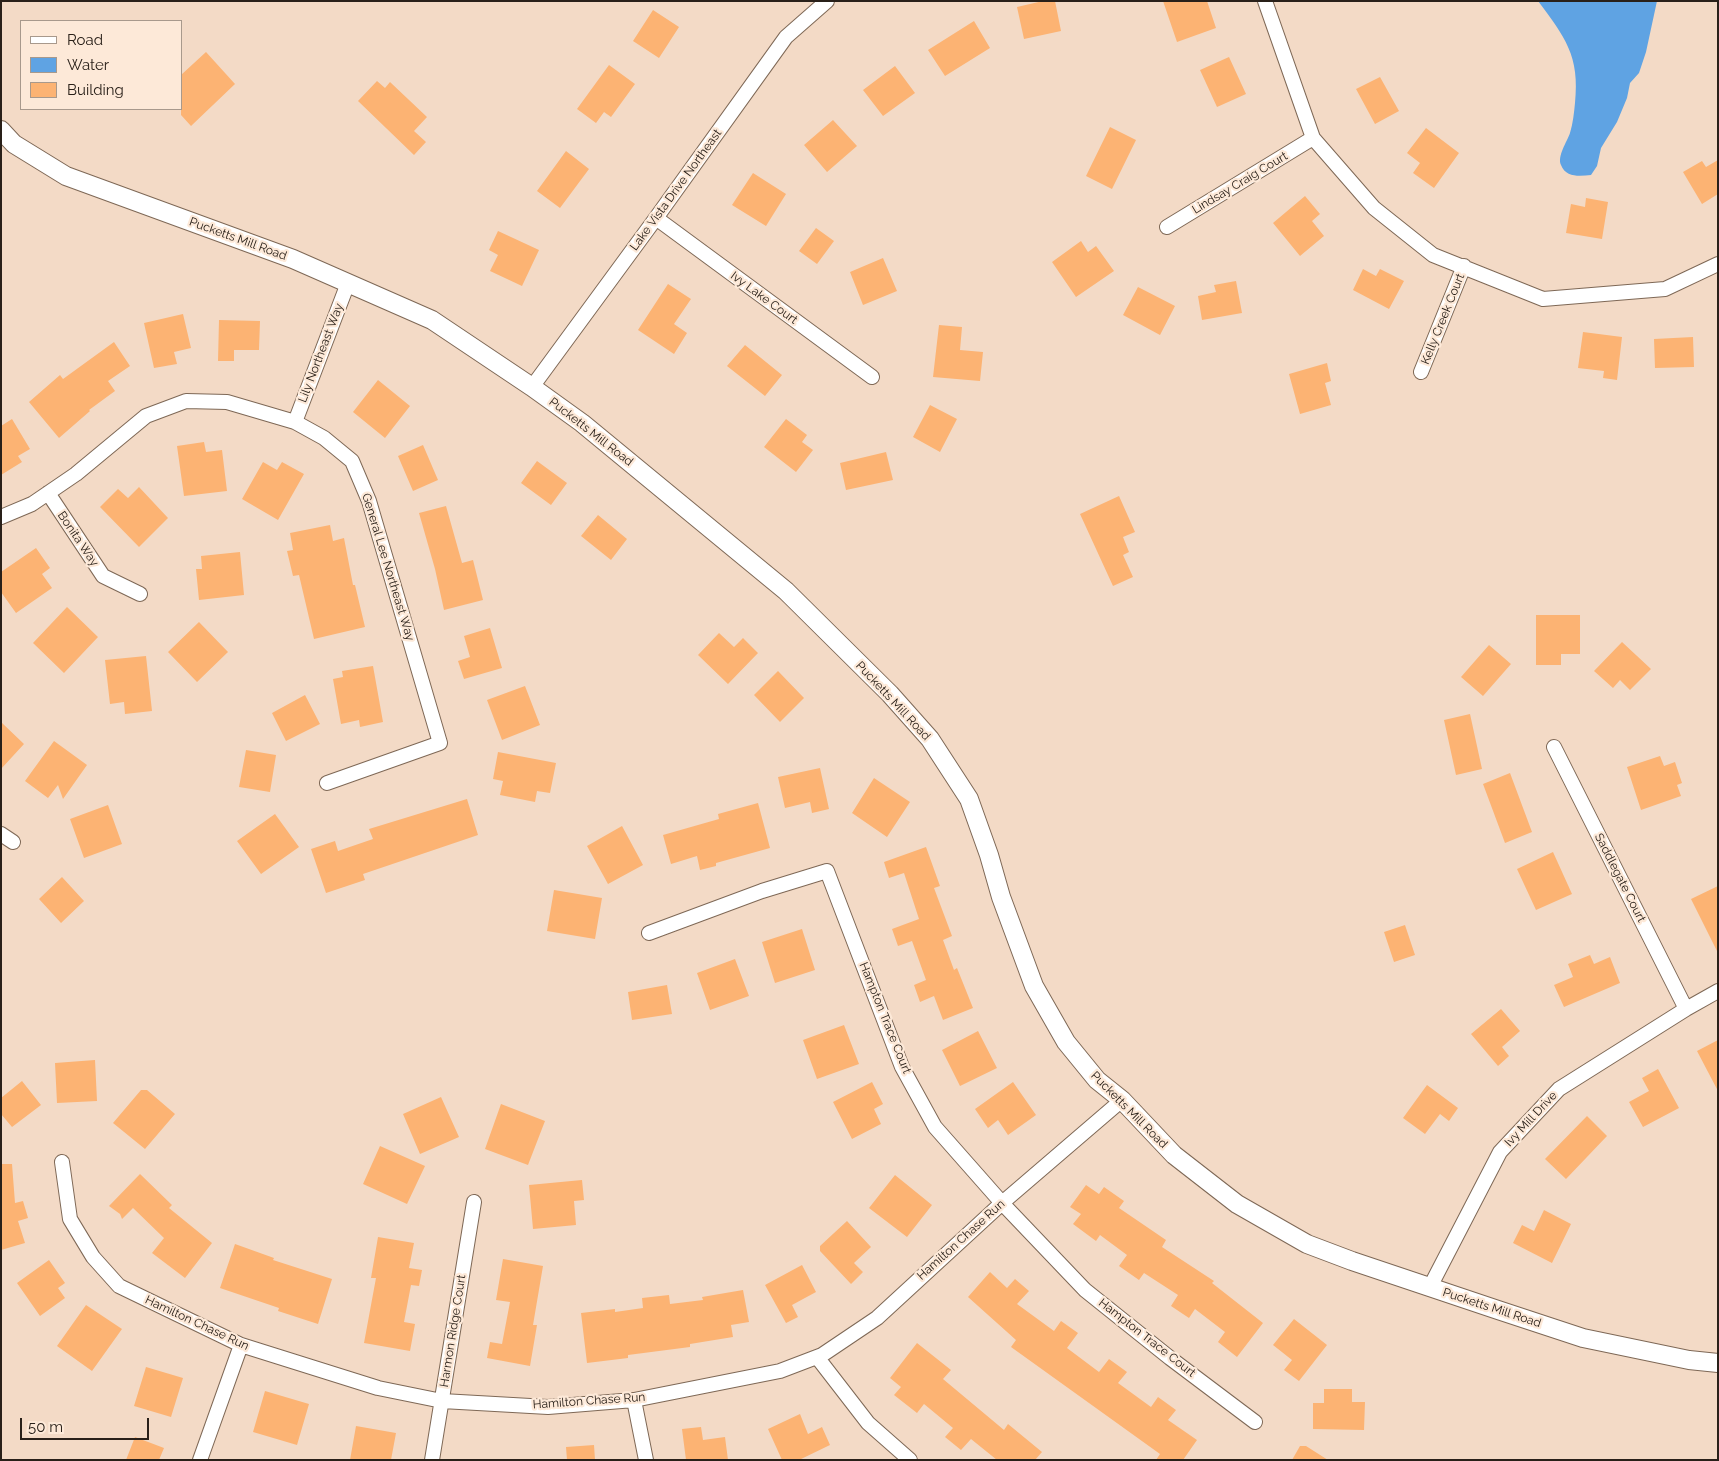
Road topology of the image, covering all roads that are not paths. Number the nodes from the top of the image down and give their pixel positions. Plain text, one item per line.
1 (827, 1) edge
2 (1265, 1) edge
3 (1, 130) edge
4 (1313, 138) junction
5 (656, 218) junction
6 (1167, 227) dead end
7 (1718, 264) edge
8 (1464, 266) junction
9 (348, 283) junction
10 (1421, 372) dead end
11 (872, 378) dead end
12 (532, 386) junction
13 (294, 422) junction
14 (48, 493) junction
15 (1, 517) edge
16 (140, 594) dead end
17 (1554, 747) dead end
18 (327, 783) dead end
19 (1, 834) edge
20 (13, 842) dead end
21 (649, 933) dead end
22 (1718, 992) edge
23 (1686, 1009) junction
24 (1122, 1100) junction
25 (62, 1162) dead end
26 (474, 1202) dead end
27 (1002, 1203) junction
28 (1430, 1287) junction
29 (240, 1345) junction
30 (817, 1357) junction
31 (1718, 1363) edge
32 (634, 1400) junction
33 (442, 1401) junction
34 (1255, 1422) dead end
35 (200, 1460) edge
36 (432, 1460) edge
37 (646, 1460) edge
38 (910, 1460) edge

1 - 5 street, Lake Vista Drive Northeast
2 - 4 street
3 - 9 street, Pucketts Mill Road
4 - 6 street, Lindsay Craig Court
4 - 8 street
5 - 11 street, Ivy Lake Court
5 - 12 street, Lake Vista Drive Northeast
7 - 8 street
8 - 10 street, Kelly Creek Court
9 - 12 street, Pucketts Mill Road
9 - 13 street, Lily Northeast Way
12 - 24 street, Pucketts Mill Road
13 - 14 street, General Lee Northeast Way
13 - 18 street, General Lee Northeast Way
14 - 15 street, General Lee Northeast Way
14 - 16 street, Bonita Way
17 - 23 street, Saddlegate Court
19 - 20 street
21 - 27 street, Hampton Trace Court
22 - 23 street, Ivy Mill Drive
23 - 28 street, Ivy Mill Drive
24 - 27 street, Hamilton Chase Run
24 - 28 street, Pucketts Mill Road
25 - 29 street, Hamilton Chase Run
26 - 33 street, Harmon Ridge Court
27 - 30 street, Hamilton Chase Run
27 - 34 street, Hampton Trace Court
28 - 31 street, Pucketts Mill Road
29 - 33 street, Hamilton Chase Run
29 - 35 street
30 - 32 street, Hamilton Chase Run
30 - 38 street
32 - 33 street, Hamilton Chase Run
32 - 37 street
33 - 36 street, Harmon Ridge Court

